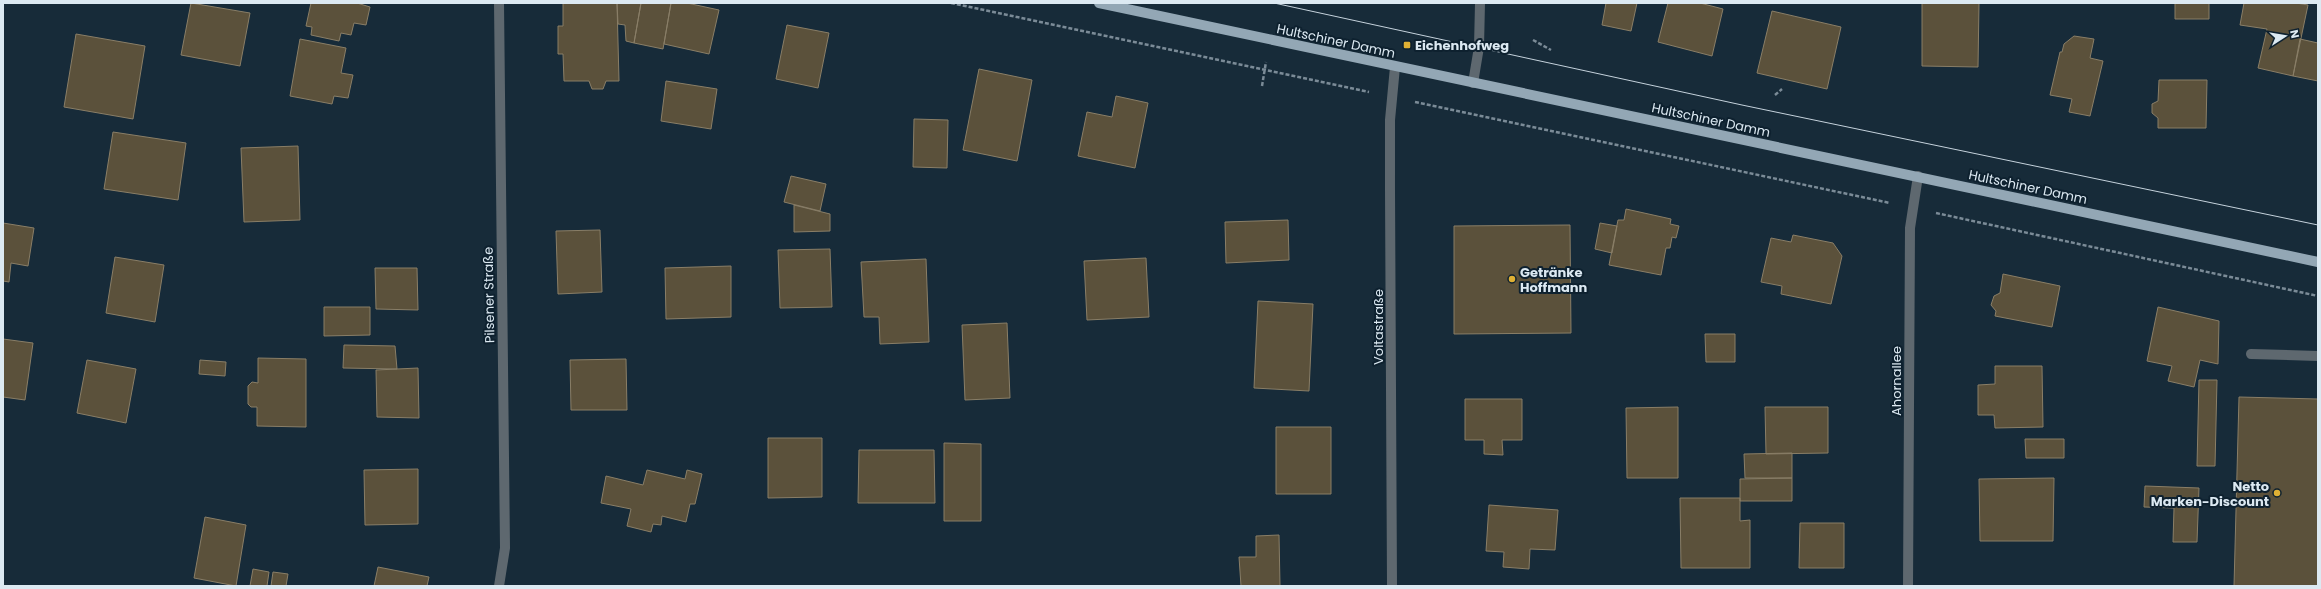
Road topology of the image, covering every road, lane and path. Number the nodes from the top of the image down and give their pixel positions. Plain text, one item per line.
1 (499, 3) edge
2 (951, 3) edge
3 (1100, 3) edge
4 (1480, 3) edge
5 (1533, 40) dead end
6 (1551, 50) dead end
7 (1395, 67) junction
8 (1473, 84) junction
9 (1782, 90) dead end
10 (1775, 95) dead end
11 (1392, 97) junction
12 (1918, 176) junction
13 (1912, 208) junction
14 (2318, 262) edge
15 (2318, 296) edge
16 (2251, 354) dead end
17 (2318, 356) edge
18 (499, 586) edge
19 (1392, 586) edge
20 (1908, 586) edge

1 - 18 street, Pilsener Straße
2 - 11 path
3 - 7 main road, Hultschiner Damm
4 - 8 street
5 - 6 path
7 - 8 main road, Hultschiner Damm
7 - 11 street, Voltastraße
8 - 12 main road, Hultschiner Damm
9 - 10 path
11 - 13 path
11 - 19 street, Voltastraße
12 - 13 street, Ahornallee
12 - 14 main road, Hultschiner Damm
13 - 15 path
13 - 20 street, Ahornallee
16 - 17 street

